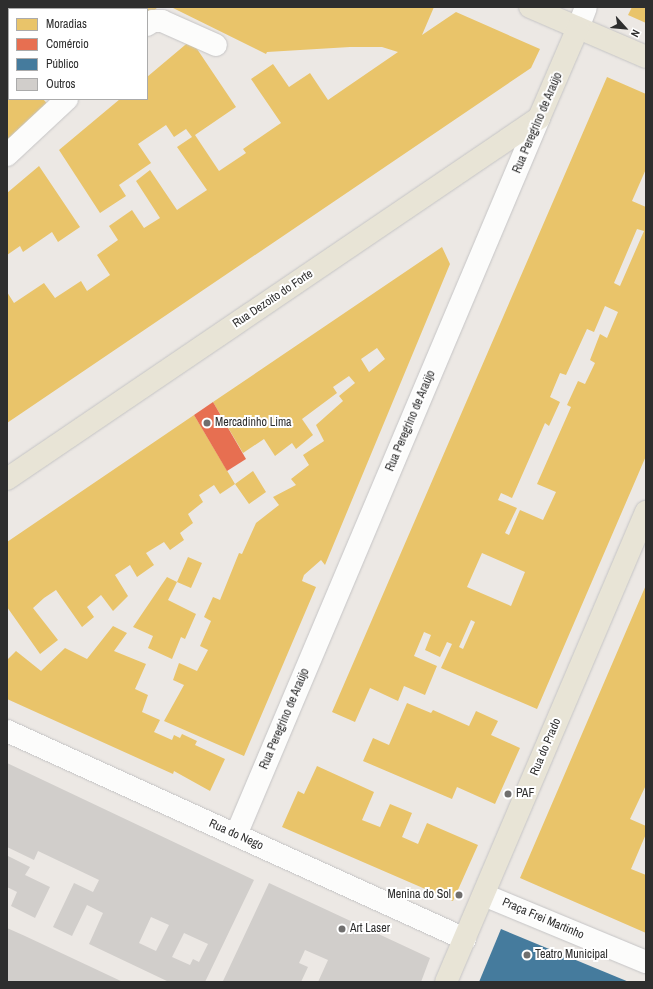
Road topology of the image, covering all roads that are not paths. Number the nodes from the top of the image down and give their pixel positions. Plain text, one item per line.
1 (530, 7) edge
2 (586, 7) edge
3 (148, 24) edge
4 (578, 28) junction
5 (216, 45) dead end
6 (646, 57) edge
7 (66, 100) edge
8 (539, 118) junction
9 (7, 155) edge
10 (7, 479) edge
11 (646, 512) edge
12 (7, 731) edge
13 (236, 835) junction
14 (484, 895) junction
15 (465, 939) junction
16 (646, 962) edge
17 (446, 982) edge

1 - 4 main road
2 - 4 street, Rua Peregrino de Araújo
3 - 5 street
4 - 6 main road
4 - 8 main road, Rua Peregrino de Araújo
7 - 9 street
8 - 10 main road, Rua Dezoito do Forte
8 - 13 street, Rua Peregrino de Araújo
11 - 14 main road, Rua do Prado
12 - 13 street, Rua do Nego
13 - 15 street, Rua do Nego
14 - 15 main road, Rua do Prado
14 - 16 street, Praça Frei Martinho
15 - 17 main road, Rua do Prado

